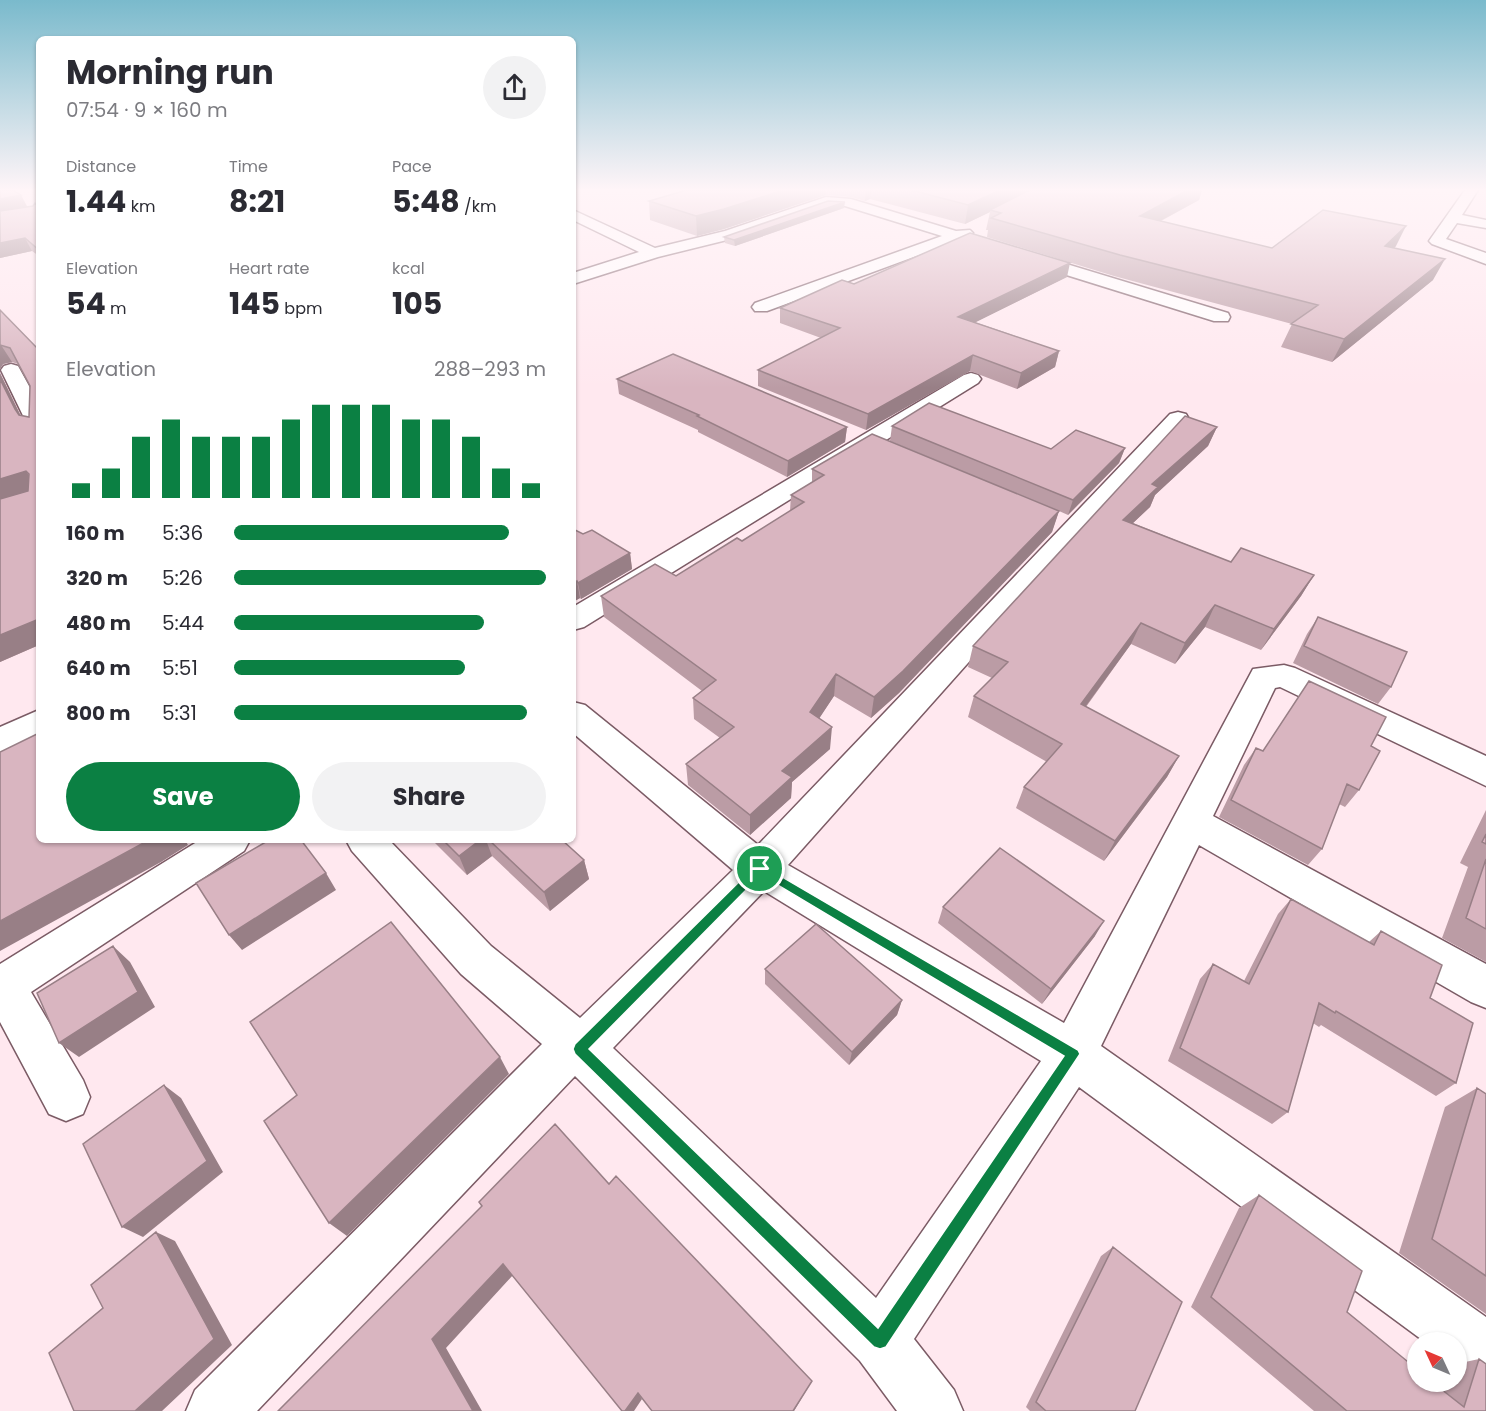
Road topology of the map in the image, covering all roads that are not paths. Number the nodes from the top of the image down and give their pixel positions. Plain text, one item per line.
1 (647, 256) edge
2 (903, 256) edge
3 (1022, 256) edge
4 (576, 278) edge
5 (761, 307) dead end
6 (1221, 317) dead end
7 (13, 369) edge
8 (971, 379) edge
9 (1178, 418) dead end
10 (36, 419) edge
11 (576, 618) edge
12 (576, 716) edge
13 (36, 724) edge
14 (0, 742) edge
15 (1486, 772) edge
16 (1189, 821) junction
17 (226, 843) edge
18 (368, 843) edge
19 (760, 869) junction
20 (2, 987) edge
21 (1486, 987) edge
22 (577, 1046) junction
23 (1073, 1054) junction
24 (66, 1097) dead end
25 (880, 1341) junction
26 (1486, 1352) edge
27 (216, 1411) edge
28 (933, 1411) edge

1 - 4 street
2 - 5 street
3 - 6 street
7 - 10 street
8 - 11 street
9 - 19 street
12 - 19 street
13 - 14 street
15 - 16 street
16 - 21 street
16 - 23 street
17 - 20 street
18 - 22 street
19 - 22 street
19 - 23 street
20 - 24 street
22 - 25 street
22 - 27 street
23 - 25 street
23 - 26 street
25 - 28 street

